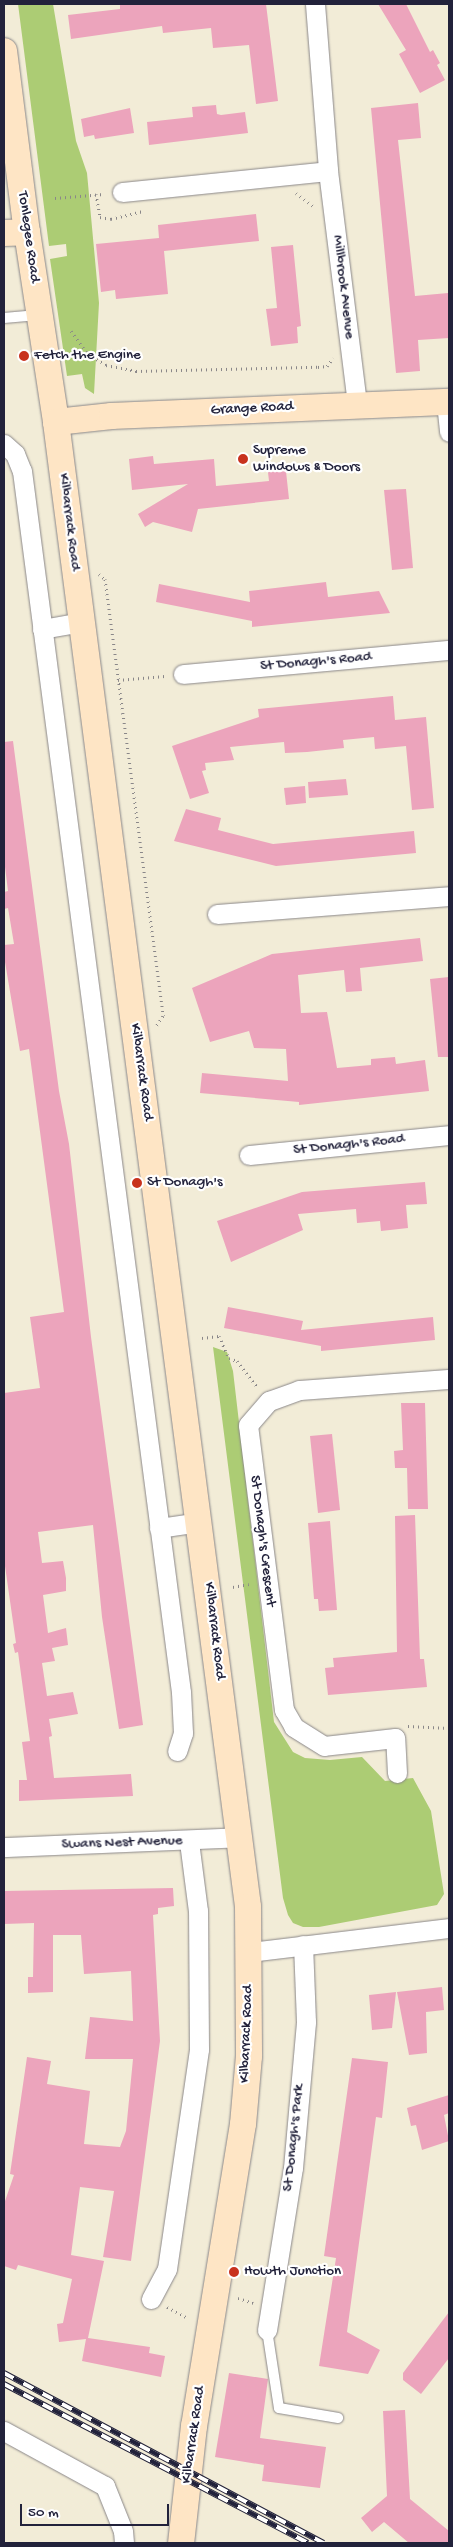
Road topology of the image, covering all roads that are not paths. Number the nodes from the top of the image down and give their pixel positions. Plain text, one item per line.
1 (315, 4) edge
2 (4, 51) edge
3 (328, 171) junction
4 (122, 192) road end
5 (13, 198) edge
6 (15, 232) edge
7 (39, 315) junction
8 (4, 318) edge
9 (448, 402) edge
10 (357, 404) junction
11 (56, 422) junction
12 (449, 432) edge
13 (4, 444) edge
14 (82, 622) junction
15 (42, 629) junction
16 (449, 650) edge
17 (182, 674) road end
18 (449, 896) edge
19 (217, 914) dead end
20 (449, 1135) edge
21 (249, 1155) dead end
22 (449, 1379) edge
23 (200, 1522) junction
24 (159, 1528) junction
25 (177, 1751) dead end
26 (397, 1773) dead end
27 (241, 1837) junction
28 (189, 1842) junction
29 (4, 1847) edge
30 (449, 1928) edge
31 (303, 1945) junction
32 (250, 1952) junction
33 (151, 2299) dead end
34 (267, 2330) joint
35 (338, 2418) dead end
36 (4, 2431) edge
37 (124, 2543) edge
38 (180, 2543) edge

1 - 3 street, Millbrook Avenue
2 - 5 main road, Tonlegee Road
3 - 4 street
3 - 10 street, Millbrook Avenue
5 - 6 main road, Tonlegee Road
6 - 7 main road, Tonlegee Road
7 - 8 lane
7 - 11 main road, Tonlegee Road
9 - 10 main road, Grange Road
9 - 12 street
10 - 11 main road, Grange Road
11 - 14 main road, Kilbarrack Road
13 - 15 street
14 - 15 street
14 - 23 main road, Kilbarrack Road
15 - 24 street
16 - 17 street, St Donagh's Road
18 - 19 street
20 - 21 street, St Donagh's Road
22 - 26 street, St Donagh's Crescent
23 - 24 street
23 - 27 main road, Kilbarrack Road
24 - 25 street
27 - 28 street, Swans Nest Avenue
27 - 32 main road, Kilbarrack Road
28 - 29 street, Swans Nest Avenue
28 - 33 street
30 - 31 street
31 - 32 street
31 - 34 street, St Donagh's Park
32 - 38 main road, Kilbarrack Road
34 - 35 lane
36 - 37 street

